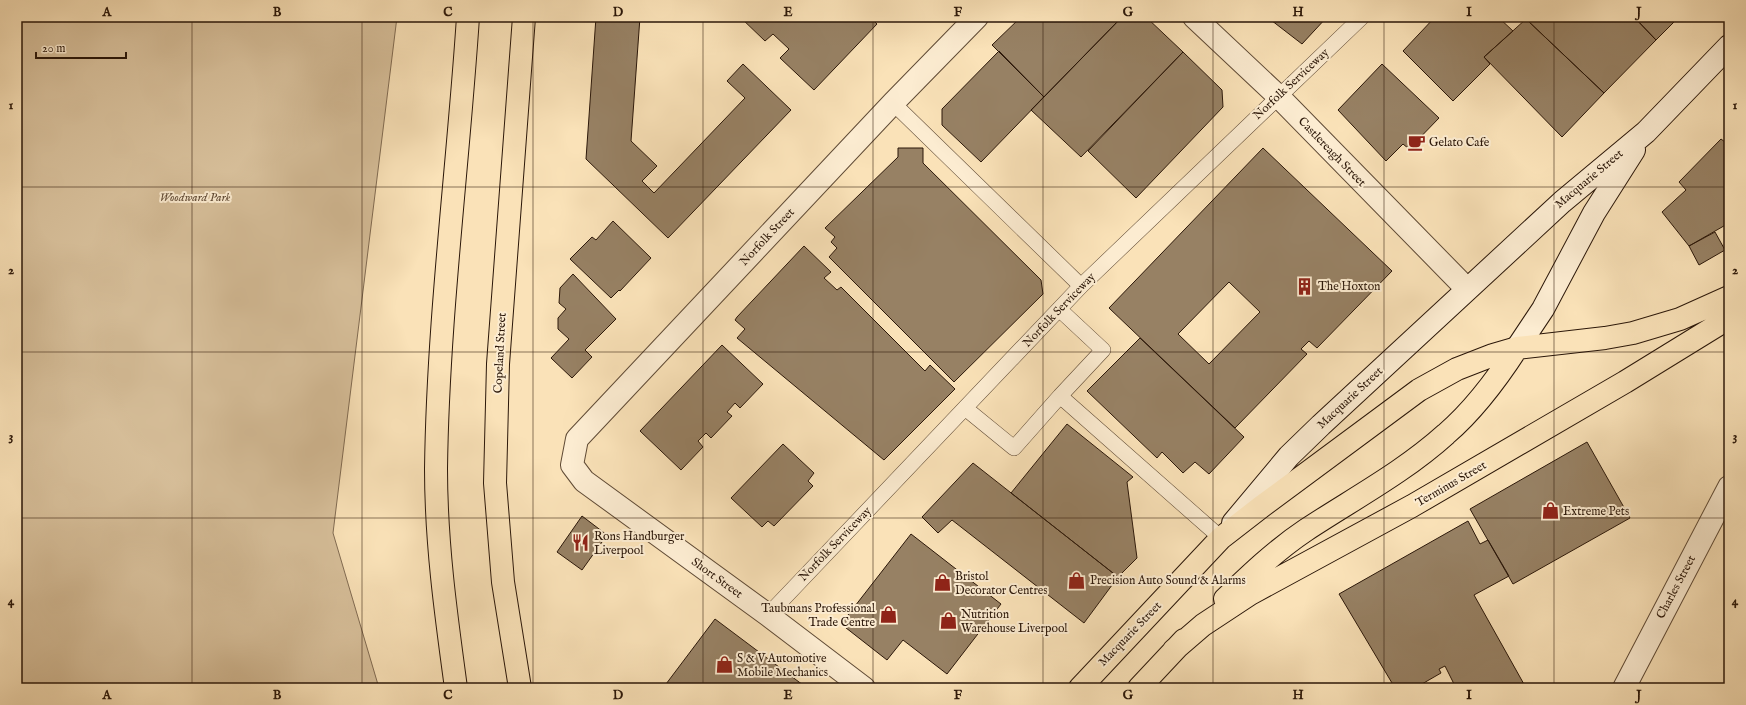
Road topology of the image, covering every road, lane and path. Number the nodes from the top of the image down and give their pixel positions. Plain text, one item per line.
1 (468, 17) edge
2 (524, 17) edge
3 (976, 17) edge
4 (1194, 17) edge
5 (1362, 17) edge
6 (1729, 46) edge
7 (1278, 96) junction
8 (893, 103) junction
9 (1646, 132) junction
10 (1081, 286) junction
11 (1467, 289) junction
12 (1729, 298) edge
13 (1059, 309) junction
14 (1729, 318) edge
15 (1517, 348) junction
16 (1060, 396) junction
17 (965, 408) junction
18 (572, 465) joint
19 (1729, 486) edge
20 (1221, 538) junction
21 (768, 615) junction
22 (1174, 650) junction
23 (456, 688) edge
24 (520, 688) edge
25 (864, 688) edge
26 (1080, 688) edge
27 (1139, 688) edge
28 (1624, 688) edge

1 - 23 highway
2 - 24 highway, Copeland Street
3 - 8 street, Norfolk Street
4 - 7 street, Castlereagh Street
5 - 7 lane, Norfolk Serviceway
6 - 9 street, Macquarie Street
7 - 10 lane, Norfolk Serviceway
7 - 11 street, Castlereagh Street
8 - 10 lane
8 - 18 street, Norfolk Street
9 - 11 street, Macquarie Street
9 - 15 street, Macquarie Street
10 - 13 lane, Norfolk Serviceway
11 - 20 street, Macquarie Street
12 - 15 highway
13 - 16 lane
13 - 17 lane, Norfolk Serviceway
14 - 22 highway, Terminus Street
15 - 20 highway
15 - 22 highway, Macquarie Street
16 - 17 lane
16 - 20 lane
17 - 21 lane, Norfolk Serviceway
18 - 21 street, Short Street
19 - 28 street, Charles Street
20 - 26 highway, Macquarie Street
21 - 25 street, Short Street
22 - 27 highway, Macquarie Street

